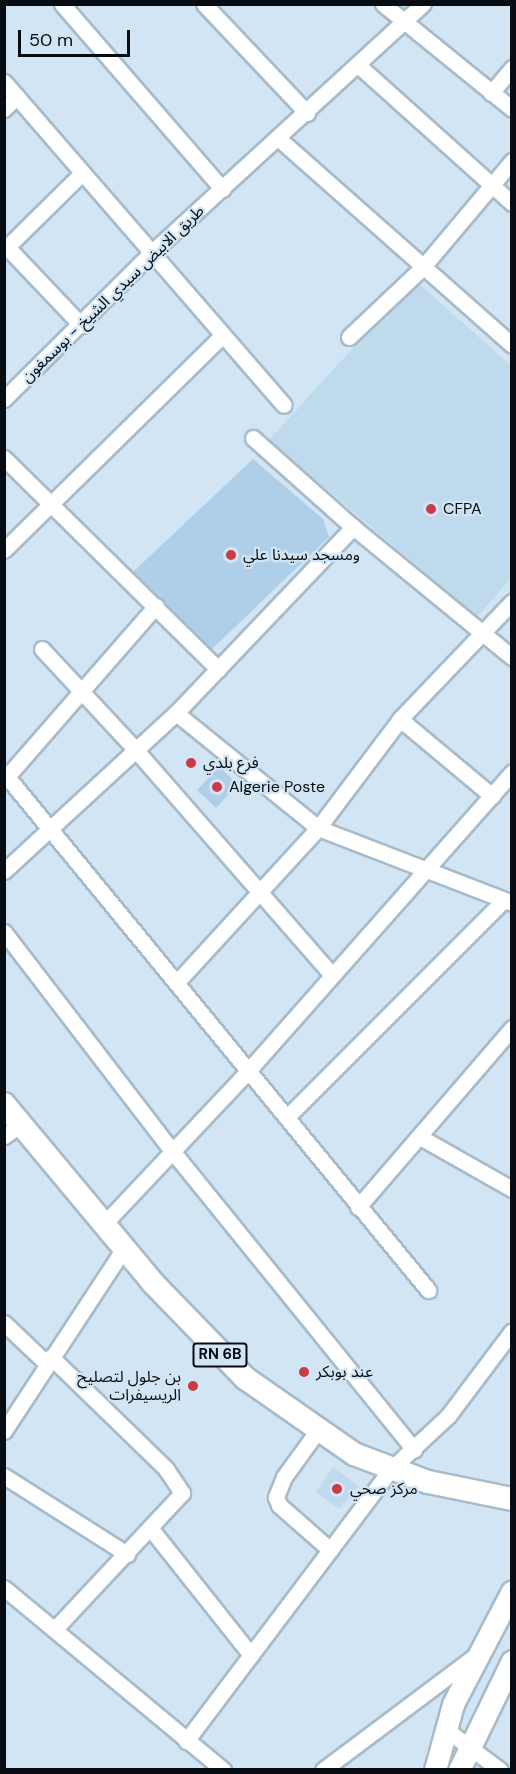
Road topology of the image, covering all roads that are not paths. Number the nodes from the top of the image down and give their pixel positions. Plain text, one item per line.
1 (62, 4) edge
2 (204, 4) edge
3 (383, 4) edge
4 (423, 4) edge
5 (405, 22) junction
6 (358, 65) junction
7 (512, 68) edge
8 (4, 82) edge
9 (491, 93) junction
10 (17, 96) junction
11 (4, 109) edge
12 (512, 109) edge
13 (306, 113) junction
14 (278, 138) junction
15 (512, 161) edge
16 (82, 173) junction
17 (491, 184) junction
18 (222, 189) junction
19 (512, 203) edge
20 (6, 249) edge
21 (151, 253) junction
22 (422, 268) junction
23 (81, 325) junction
24 (222, 336) junction
25 (349, 337) dead end
26 (512, 345) edge
27 (4, 399) edge
28 (284, 405) dead end
29 (253, 438) dead end
30 (4, 458) edge
31 (54, 506) junction
32 (353, 527) junction
33 (4, 550) edge
34 (512, 603) edge
35 (156, 606) junction
36 (484, 632) junction
37 (42, 649) dead end
38 (512, 657) edge
39 (218, 669) junction
40 (83, 693) junction
41 (176, 713) junction
42 (400, 719) junction
43 (134, 748) junction
44 (512, 772) edge
45 (5, 777) edge
46 (492, 796) junction
47 (50, 828) junction
48 (318, 828) junction
49 (4, 871) edge
50 (424, 871) junction
51 (259, 890) junction
52 (507, 902) edge
53 (4, 932) edge
54 (332, 975) junction
55 (178, 981) junction
56 (512, 1028) edge
57 (248, 1072) junction
58 (4, 1104) edge
59 (286, 1117) junction
60 (13, 1130) edge
61 (420, 1137) junction
62 (173, 1152) junction
63 (512, 1188) edge
64 (358, 1207) junction
65 (104, 1224) junction
66 (124, 1248) junction
67 (428, 1290) dead end
68 (4, 1323) edge
69 (512, 1331) edge
70 (49, 1360) junction
71 (318, 1430) junction
72 (4, 1431) edge
73 (414, 1450) junction
74 (390, 1470) junction
75 (4, 1476) edge
76 (512, 1499) edge
77 (151, 1529) junction
78 (330, 1550) junction
79 (127, 1554) junction
80 (4, 1588) edge
81 (512, 1591) edge
82 (54, 1630) junction
83 (478, 1654) junction
84 (250, 1655) junction
85 (512, 1661) edge
86 (444, 1728) junction
87 (186, 1741) junction
88 (468, 1745) junction
89 (223, 1770) edge
90 (323, 1770) edge
91 (435, 1770) edge
92 (459, 1770) edge
93 (500, 1770) edge

1 - 18 street
2 - 13 street
3 - 5 street
4 - 5 street, طريق الابيض سيدي الشيخ - بوسمغون
5 - 6 street, طريق الابيض سيدي الشيخ - بوسمغون
5 - 9 street
6 - 13 street, طريق الابيض سيدي الشيخ - بوسمغون
6 - 17 street
7 - 9 street
8 - 10 street
9 - 12 street
10 - 11 street
10 - 16 street
13 - 14 street, طريق الابيض سيدي الشيخ - بوسمغون
14 - 18 street, طريق الابيض سيدي الشيخ - بوسمغون
14 - 22 street
15 - 17 street
16 - 20 street
16 - 21 street
17 - 19 street
17 - 22 street
18 - 21 street, طريق الابيض سيدي الشيخ - بوسمغون
20 - 23 street
21 - 23 street, طريق الابيض سيدي الشيخ - بوسمغون
21 - 24 street
22 - 25 street
22 - 26 street
23 - 27 street, طريق الابيض سيدي الشيخ - بوسمغون
24 - 28 street
24 - 31 street
29 - 32 street
30 - 31 street
31 - 33 street
31 - 35 street
32 - 36 street
32 - 39 street
34 - 36 street
35 - 39 street
35 - 40 street
36 - 38 street
36 - 42 street
37 - 40 street
39 - 41 street
40 - 43 street
40 - 45 street
41 - 43 street
41 - 48 street
42 - 46 street
42 - 48 street
43 - 47 street
43 - 51 street
44 - 46 street
45 - 47 street
46 - 50 street
47 - 49 street
47 - 55 street
48 - 50 street
48 - 51 street
50 - 52 street
50 - 54 street
51 - 54 street
51 - 55 street
52 - 59 street
53 - 62 street
54 - 57 street
55 - 57 street
56 - 61 street
57 - 59 street
57 - 62 street
58 - 60 main road, RN 6B
59 - 64 street
60 - 65 main road, RN 6B
61 - 63 street
61 - 64 street
62 - 65 street
62 - 73 street
64 - 67 street
65 - 66 main road, RN 6B
66 - 70 street
66 - 71 main road, RN 6B
68 - 70 street
69 - 73 street
70 - 72 street
70 - 77 street
71 - 74 main road, RN 6B
71 - 78 street
73 - 74 street
74 - 76 main road, RN 6B
74 - 78 street
75 - 79 street
77 - 79 street
77 - 84 street
78 - 84 street
79 - 82 street
80 - 82 street
81 - 83 street
82 - 87 street
83 - 86 street
83 - 90 street
84 - 87 street
85 - 88 street
86 - 88 street
86 - 91 street
87 - 89 street
88 - 92 street
88 - 93 street

